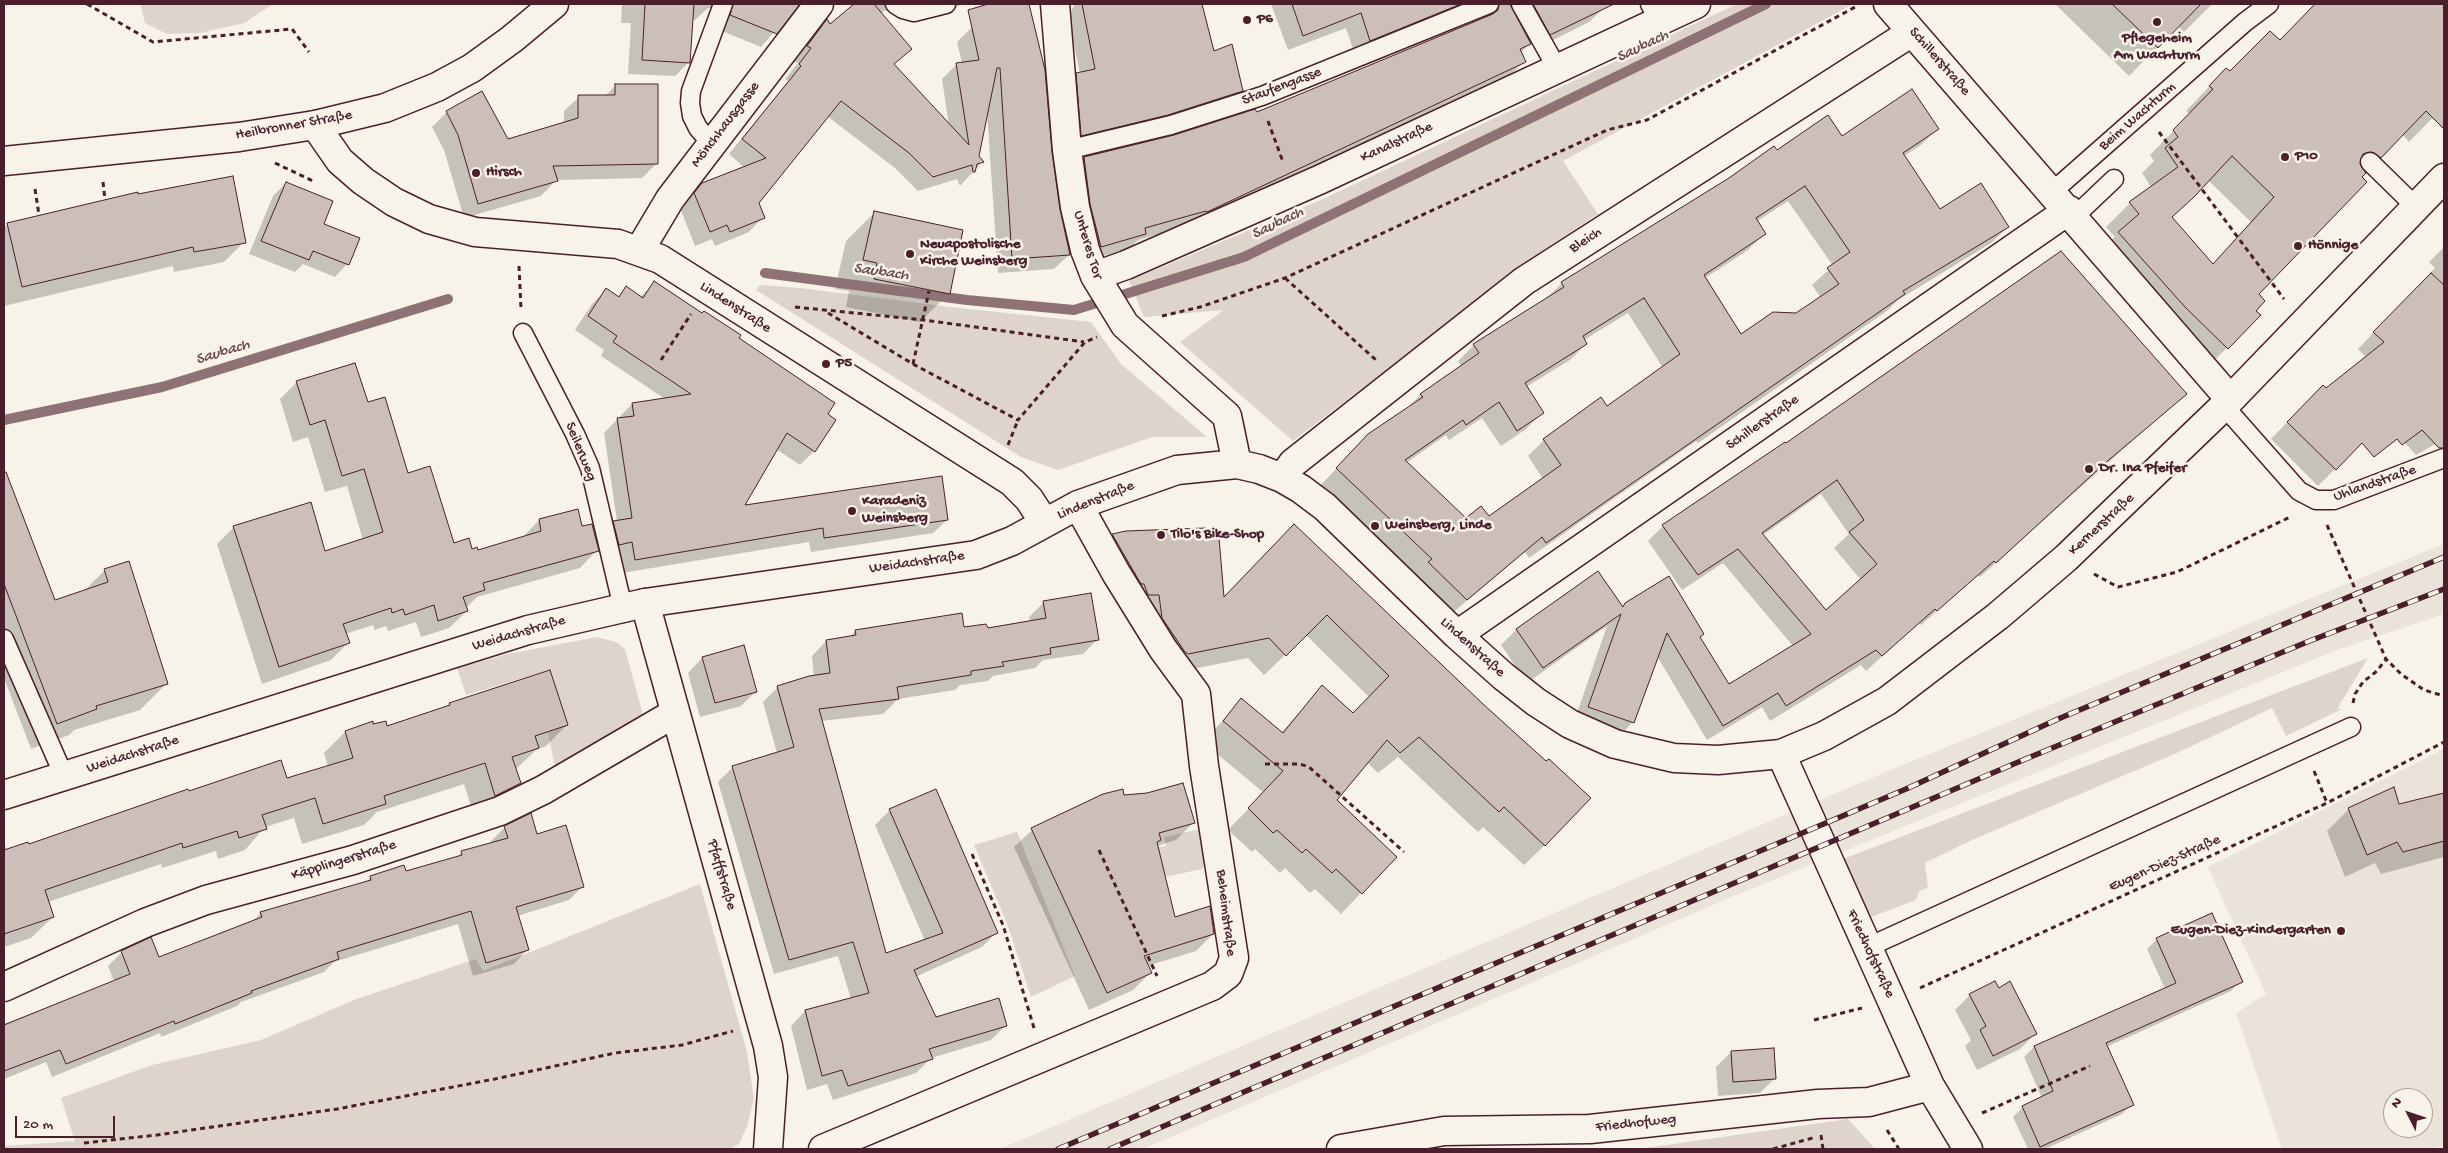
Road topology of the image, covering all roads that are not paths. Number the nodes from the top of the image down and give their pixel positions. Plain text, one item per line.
1 (554, 4) edge
2 (723, 4) edge
3 (819, 4) edge
4 (895, 4) edge
5 (946, 4) edge
6 (1055, 4) edge
7 (1489, 4) edge
8 (1521, 4) edge
9 (1696, 4) edge
10 (1888, 4) edge
11 (2268, 4) edge
12 (1654, 12) edge
13 (1912, 32) junction
14 (1557, 68) junction
15 (315, 125) junction
16 (712, 143) junction
17 (1067, 150) junction
18 (4, 160) edge
19 (2370, 162) dead end
20 (2444, 178) edge
21 (2114, 179) dead end
22 (2065, 206) junction
23 (2416, 207) junction
24 (639, 251) junction
25 (1099, 284) junction
26 (523, 332) dead end
27 (2227, 402) junction
28 (2444, 458) edge
29 (1237, 464) junction
30 (1282, 478) junction
31 (1078, 505) junction
32 (1044, 522) junction
33 (634, 606) junction
34 (1457, 636) junction
35 (4, 638) edge
36 (675, 713) junction
37 (2351, 727) road end
38 (1781, 754) junction
39 (64, 776) junction
40 (4, 795) edge
41 (1866, 948) junction
42 (4, 987) edge
43 (1930, 1086) junction
44 (768, 1149) edge
45 (823, 1149) edge
46 (1341, 1149) edge
47 (1968, 1149) edge

1 - 15 street, Heilbronner Straße
2 - 16 lane
3 - 16 street, Mönchhausgasse
4 - 5 lane
6 - 17 street, Unteres Tor
7 - 17 lane, Staufengasse
8 - 14 lane
9 - 12 street, Kanalstraße
10 - 13 street, Schillerstraße
11 - 22 lane, Beim Wachturm
12 - 14 street, Kanalstraße
13 - 22 street, Schillerstraße
13 - 30 street, Bleich
14 - 25 street, Kanalstraße
15 - 18 street, Heilbronner Straße
15 - 24 street, Lindenstraße
16 - 24 street, Mönchhausgasse
17 - 25 street, Unteres Tor
19 - 23 lane
20 - 23 street, Kernerstraße
21 - 22 lane
22 - 27 street, Schillerstraße
22 - 34 street, Schillerstraße
23 - 27 street, Kernerstraße
24 - 32 street, Lindenstraße
25 - 29 street, Unteres Tor
26 - 33 lane, Seilerweg
27 - 28 lane, Uhlandstraße
27 - 38 street, Kernerstraße
29 - 30 street, Lindenstraße
29 - 31 street, Lindenstraße
30 - 34 street, Lindenstraße
31 - 32 street, Lindenstraße
31 - 45 street, Beheimstraße
32 - 33 street, Weidachstraße
33 - 36 street, Pfaffstraße
33 - 39 street, Weidachstraße
34 - 38 street, Lindenstraße
35 - 39 lane
36 - 42 street, Käpplingerstraße
36 - 44 street, Pfaffstraße
37 - 41 lane
38 - 41 street, Friedhofstraße
39 - 40 street, Weidachstraße
41 - 43 street, Friedhofstraße
43 - 46 street, Friedhofweg
43 - 47 street, Friedhofstraße

